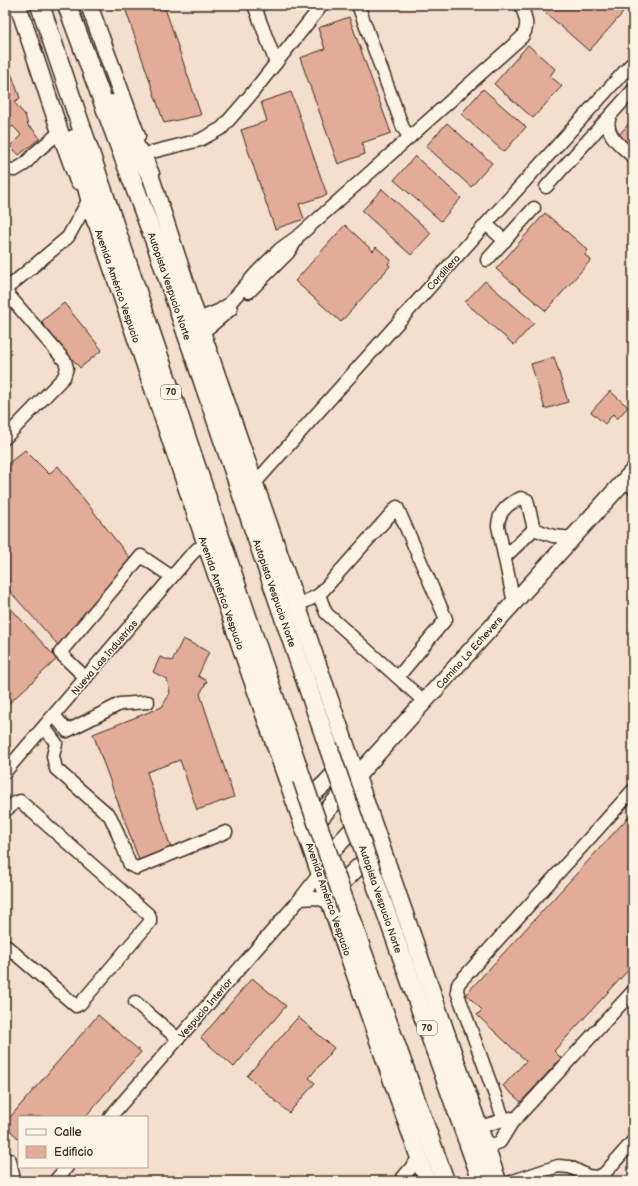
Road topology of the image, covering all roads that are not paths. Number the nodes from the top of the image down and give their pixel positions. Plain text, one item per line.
1 (18, 5) edge
2 (39, 5) edge
3 (67, 5) edge
4 (89, 5) edge
5 (254, 5) edge
6 (320, 5) edge
7 (358, 5) edge
8 (521, 5) edge
9 (84, 52) junction
10 (633, 62) edge
11 (276, 63) junction
12 (633, 90) edge
13 (610, 116) junction
14 (60, 132) junction
15 (410, 137) junction
16 (144, 154) junction
17 (633, 156) edge
18 (5, 169) edge
19 (150, 174) junction
20 (546, 187) dead end
21 (87, 203) junction
22 (534, 208) dead end
23 (96, 221) junction
24 (486, 224) junction
25 (505, 241) junction
26 (487, 260) dead end
27 (5, 291) edge
28 (200, 325) junction
29 (5, 438) edge
30 (630, 480) edge
31 (255, 483) junction
32 (534, 529) junction
33 (574, 538) junction
34 (206, 546) junction
35 (504, 557) junction
36 (172, 577) junction
37 (319, 595) junction
38 (514, 603) junction
39 (298, 605) junction
40 (398, 677) junction
41 (86, 678) junction
42 (148, 702) dead end
43 (425, 702) junction
44 (54, 715) junction
45 (44, 727) junction
46 (349, 752) junction
47 (377, 754) junction
48 (5, 772) edge
49 (357, 776) junction
50 (633, 790) edge
51 (296, 806) junction
52 (5, 811) edge
53 (369, 811) junction
54 (226, 832) dead end
55 (306, 834) junction
56 (381, 846) junction
57 (319, 870) junction
58 (300, 899) junction
59 (329, 902) junction
60 (5, 946) edge
61 (633, 990) edge
62 (135, 1002) dead end
63 (178, 1039) junction
64 (111, 1116) edge
65 (518, 1116) junction
66 (504, 1120) junction
67 (479, 1127) junction
68 (633, 1141) edge
69 (486, 1147) junction
70 (419, 1158) junction
71 (10, 1160) dead end
72 (66, 1168) edge
73 (13, 1181) edge
74 (55, 1181) edge
75 (400, 1181) edge
76 (427, 1181) edge
77 (445, 1181) edge
78 (482, 1181) edge
79 (498, 1181) edge
80 (513, 1181) edge

1 - 14 main road, Avenida Américo Vespucio
2 - 23 highway
2 - 77 highway, 70, bridge
3 - 9 highway, Autopista Vespucio Norte / 70
4 - 16 main road
5 - 11 street
6 - 11 street
7 - 15 street
8 - 15 street
9 - 19 highway
9 - 78 highway, Autopista Vespucio Norte / 70, bridge
10 - 24 street, Cordillera
11 - 16 street
12 - 13 street
13 - 17 street
13 - 20 street
14 - 18 street
14 - 21 main road, Avenida Américo Vespucio
15 - 28 street
16 - 19 main road
19 - 28 main road
21 - 23 main road, Avenida Américo Vespucio
21 - 27 street
22 - 25 street
23 - 34 main road, Avenida Américo Vespucio
24 - 25 street
24 - 31 street, Cordillera
25 - 26 street
27 - 29 street
28 - 31 main road
30 - 33 main road, Camino Lo Echevers
31 - 39 main road
32 - 33 street
32 - 35 street
32 - 35 street
33 - 38 main road, Camino Lo Echevers
34 - 36 street, Nueva Las Industrias
34 - 51 main road, Avenida Américo Vespucio
35 - 38 street
36 - 41 street, Nueva Las Industrias
36 - 41 street
37 - 39 street
37 - 40 street
37 - 40 street
38 - 43 main road, Camino Lo Echevers
39 - 46 main road
40 - 43 street
41 - 44 street, Nueva Las Industrias
42 - 44 street
43 - 47 main road, Camino Lo Echevers
44 - 45 street, Nueva Las Industrias
45 - 48 street, Nueva Las Industrias
45 - 54 street
46 - 47 main road
46 - 49 main road
46 - 51 main road
47 - 49 main road, Camino Lo Echevers
49 - 53 main road
49 - 55 main road, Camino Lo Echevers
50 - 66 street
51 - 55 main road, Avenida Américo Vespucio
52 - 60 street
53 - 56 main road
53 - 57 main road
55 - 57 main road, Avenida Américo Vespucio
56 - 59 main road
56 - 67 main road
57 - 58 street, Vespucio Interior
57 - 59 main road, Avenida Américo Vespucio
58 - 59 street
58 - 63 street, Vespucio Interior
59 - 70 main road, Avenida Américo Vespucio
61 - 65 street
62 - 63 street
63 - 64 street, Vespucio Interior
65 - 66 street
65 - 69 street
66 - 67 street
67 - 69 main road
68 - 80 street
69 - 79 main road
70 - 75 street
70 - 76 main road, Avenida Américo Vespucio
71 - 73 street
72 - 74 street

